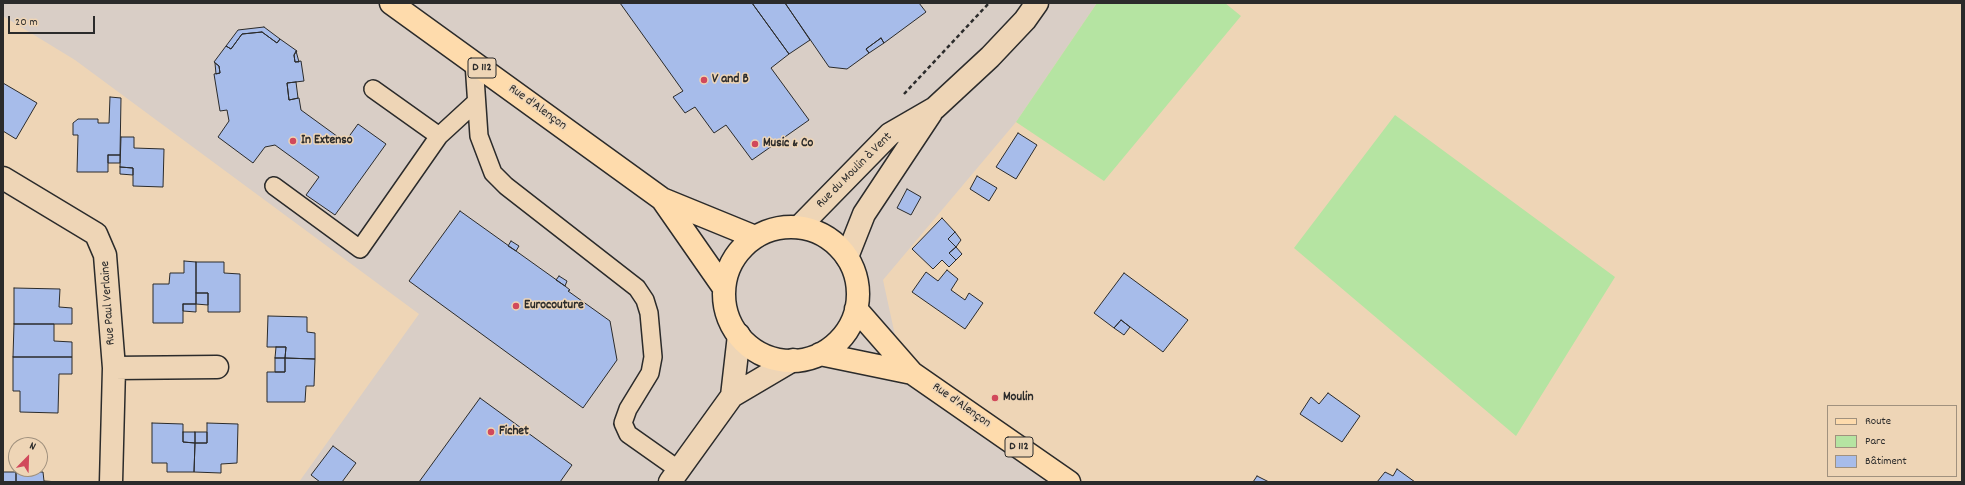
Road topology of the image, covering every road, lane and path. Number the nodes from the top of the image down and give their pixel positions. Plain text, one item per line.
1 (391, 3) edge
2 (1037, 3) edge
3 (474, 63) junction
4 (373, 89) dead end
5 (476, 102) junction
6 (935, 108) junction
7 (439, 136) junction
8 (3, 178) edge
9 (274, 186) dead end
10 (662, 199) junction
11 (799, 228) junction
12 (755, 237) junction
13 (847, 257) junction
14 (724, 288) junction
15 (856, 309) junction
16 (739, 335) junction
17 (820, 354) junction
18 (793, 360) junction
19 (217, 367) dead end
20 (114, 368) junction
21 (912, 373) junction
22 (732, 396) junction
23 (675, 476) edge
24 (111, 482) edge
25 (1069, 482) edge

1 - 3 main road, Rue d'Alençon / D 112
2 - 6 street, Rue du Moulin à Vent
3 - 5 lane
3 - 10 main road, Rue d'Alençon / D 112
4 - 7 lane
5 - 7 lane
5 - 23 lane
6 - 11 street, Rue du Moulin à Vent
6 - 13 street, Rue du Moulin à Vent
7 - 9 lane
8 - 20 street, Rue Paul Verlaine
10 - 12 main road, Rue d'Alençon / D 112
10 - 14 main road, Rue d'Alençon / D 112
11 - 12 main road
11 - 13 main road
12 - 14 main road
13 - 15 main road
14 - 16 main road
15 - 17 main road
15 - 21 main road, Rue d'Alençon / D 112
16 - 18 main road
16 - 22 street
17 - 18 main road
17 - 21 main road, Rue d'Alençon / D 112
18 - 22 street
19 - 20 street
20 - 24 street, Rue Paul Verlaine
21 - 25 main road, Rue d'Alençon / D 112
22 - 23 street

